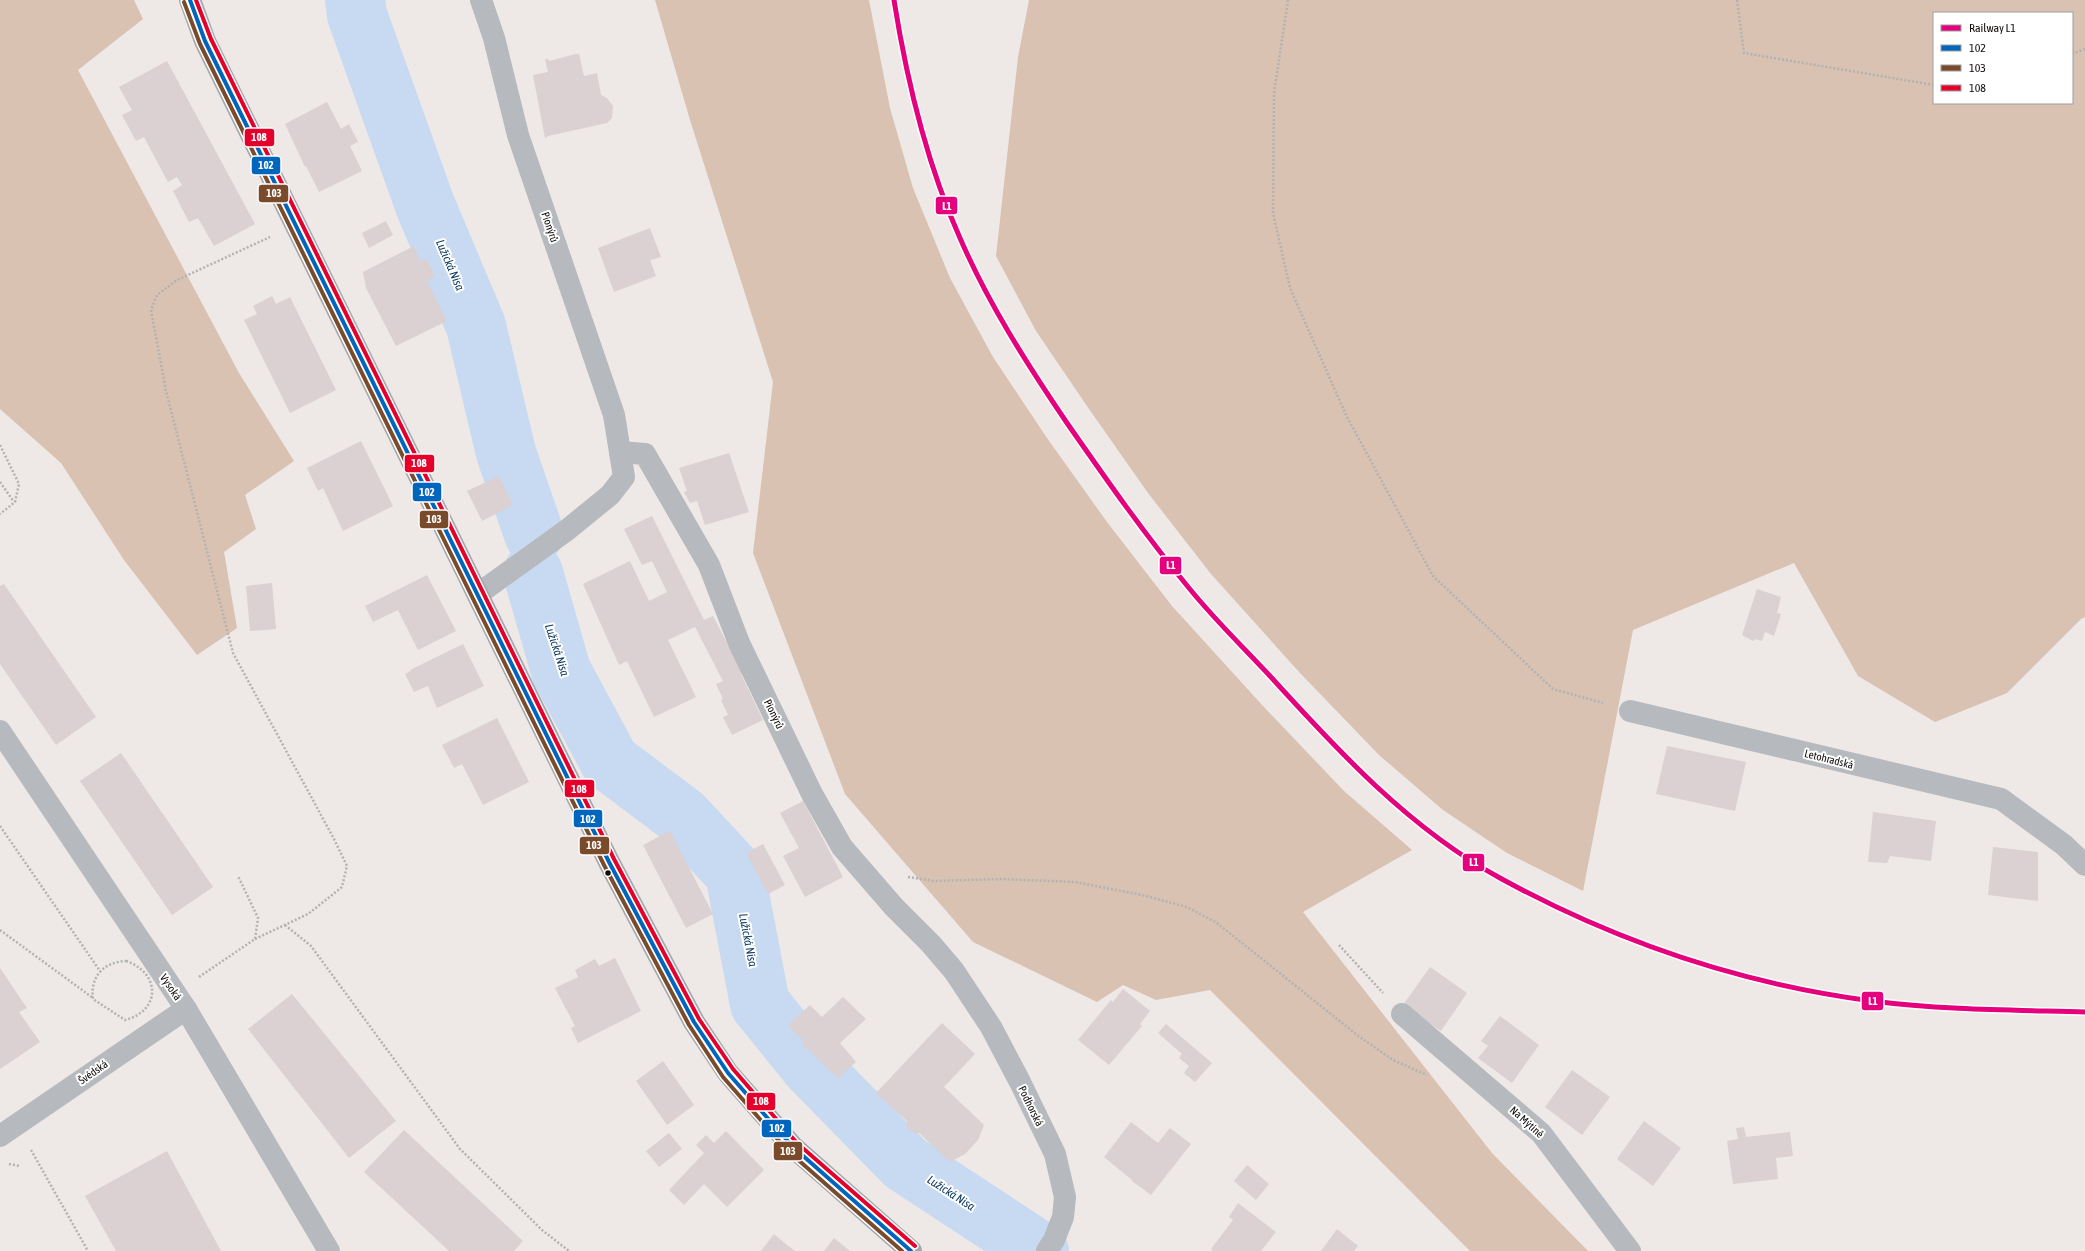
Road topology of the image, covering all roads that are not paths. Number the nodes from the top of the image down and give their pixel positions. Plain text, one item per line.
1 (190, 0) edge
2 (481, 0) edge
3 (620, 452) junction
4 (478, 594) junction
5 (1630, 711) road end
6 (0, 731) edge
7 (2085, 865) edge
8 (954, 971) joint
9 (181, 1001) junction
10 (1402, 1014) road end
11 (8, 1130) edge
12 (1051, 1245) edge
13 (329, 1251) edge
14 (911, 1251) edge
15 (1630, 1251) edge

1 - 4 main road
2 - 3 street, Pionýrů
3 - 4 street, Pionýrů
3 - 8 street, Pionýrů
4 - 14 main road
5 - 7 street, Letohradská
6 - 9 street, Vysoká
8 - 12 street, Podhorská
9 - 11 street, Švédská
9 - 13 street, Vysoká
10 - 15 street, Na Mýtině

